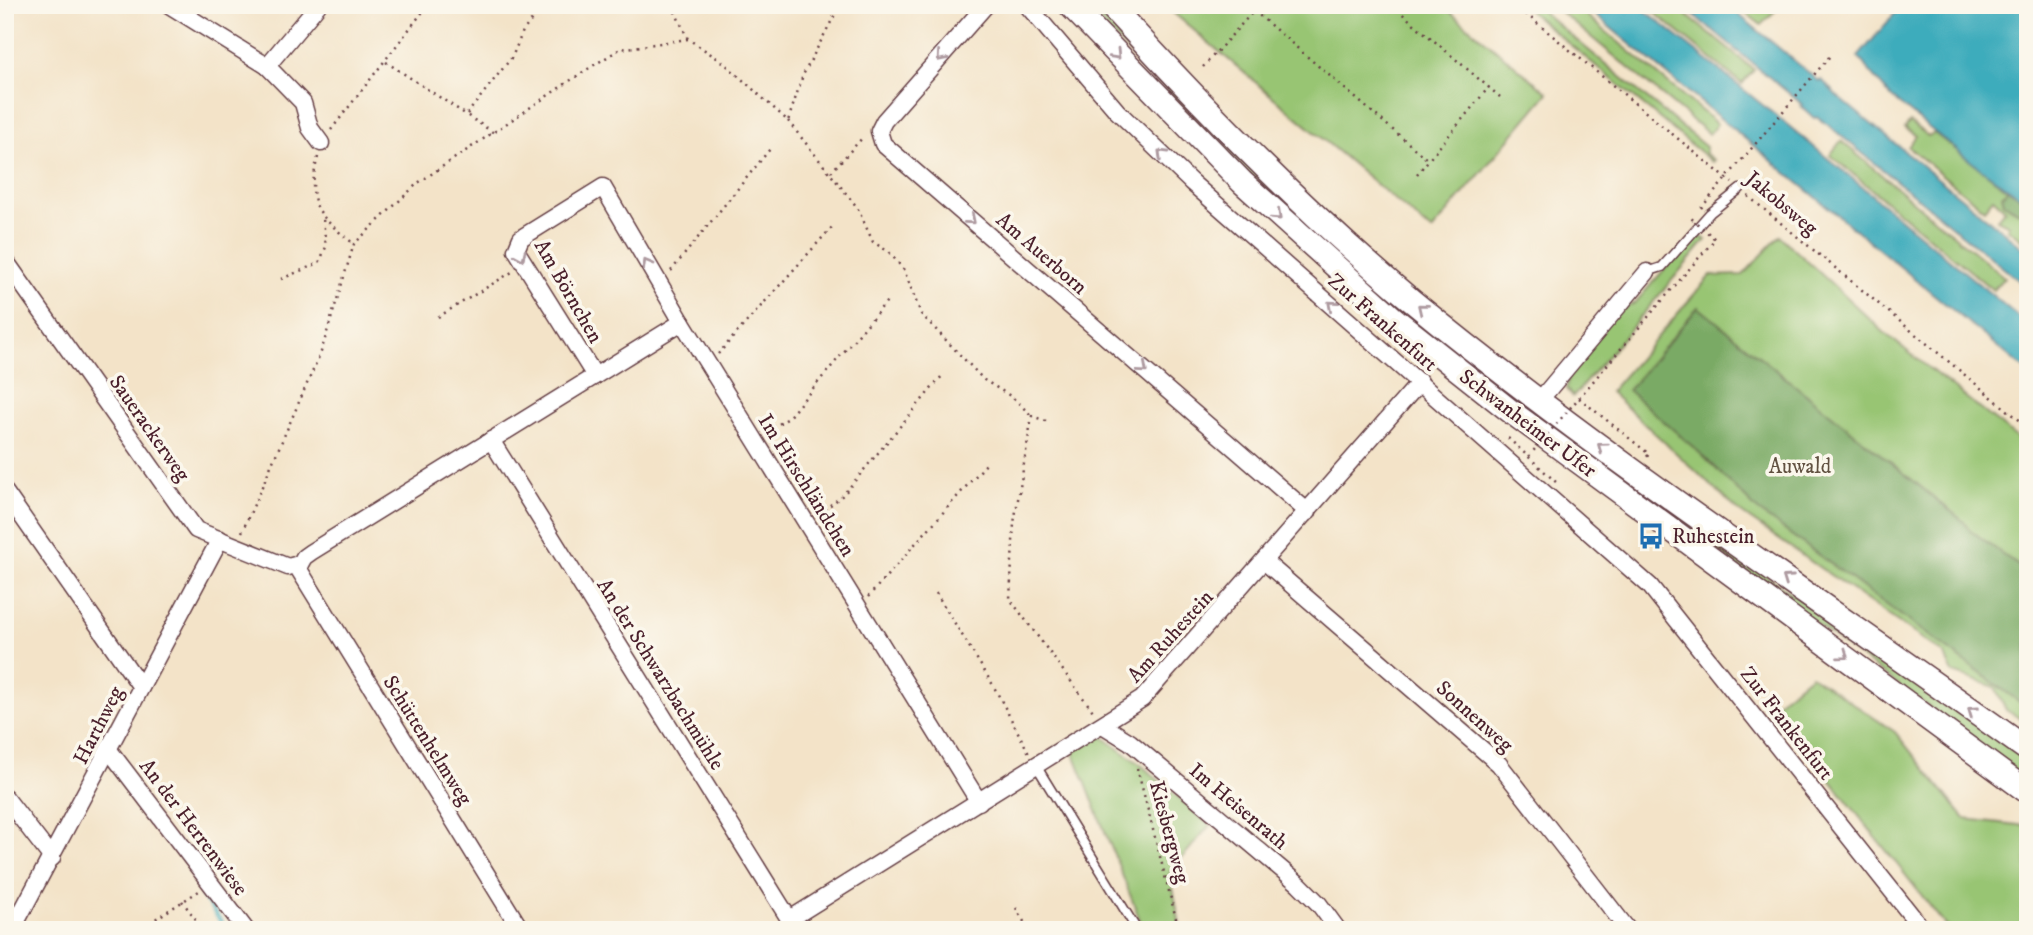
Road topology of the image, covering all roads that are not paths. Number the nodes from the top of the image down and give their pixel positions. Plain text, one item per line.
1 (169, 5) edge
2 (318, 5) edge
3 (986, 5) edge
4 (1027, 5) edge
5 (1070, 5) edge
6 (1110, 5) edge
7 (267, 66) junction
8 (321, 143) road end
9 (603, 187) joint
10 (1740, 189) road end
11 (5, 260) edge
12 (1647, 272) joint
13 (682, 323) junction
14 (595, 376) junction
15 (1420, 382) junction
16 (1539, 401) junction
17 (491, 440) junction
18 (5, 492) edge
19 (1308, 512) junction
20 (220, 539) junction
21 (1265, 562) junction
22 (299, 568) junction
23 (141, 687) junction
24 (1104, 726) junction
25 (109, 750) junction
26 (2028, 751) edge
27 (1037, 767) junction
28 (2028, 792) edge
29 (5, 797) edge
30 (979, 802) junction
31 (51, 858) junction
32 (793, 924) edge
33 (12, 930) edge
34 (246, 930) edge
35 (521, 930) edge
36 (1137, 930) edge
37 (1338, 930) edge
38 (1628, 930) edge
39 (1923, 930) edge

1 - 7 street
2 - 7 street
3 -> 19 street, Am Auerborn
15 -> 4 street, Zur Frankenfurt
5 -> 28 main road, Schwanheimer Ufer
16 -> 6 main road, Schwanheimer Ufer
7 - 8 street
13 -> 9 street, Im Hirschländchen
9 -> 14 street, Am Börnchen
10 - 12 lane
11 - 20 street, Sauerackerweg
12 - 16 street
13 - 14 street
13 - 30 street, Im Hirschländchen
14 - 17 street
15 - 19 street, Am Ruhestein
15 - 39 street, Zur Frankenfurt
26 -> 16 main road, Schwanheimer Ufer
17 - 22 street
17 - 32 street, An der Schwarzbachmühle
18 - 23 street
19 - 21 street, Am Ruhestein
20 - 22 street, Sauerackerweg
20 - 23 street, Harthweg
21 - 24 street, Am Ruhestein
21 - 38 street, Sonnenweg
22 - 35 street, Schüttenhelmweg
23 - 25 street, Harthweg
24 - 27 street, Am Ruhestein
24 - 37 street, Im Heisenrath
25 - 31 street, Harthweg
25 - 34 street, An der Herrenwiese
27 - 30 street, Am Ruhestein
27 - 36 lane
29 - 31 street
30 - 32 street, Am Ruhestein
31 - 33 street, Harthweg

